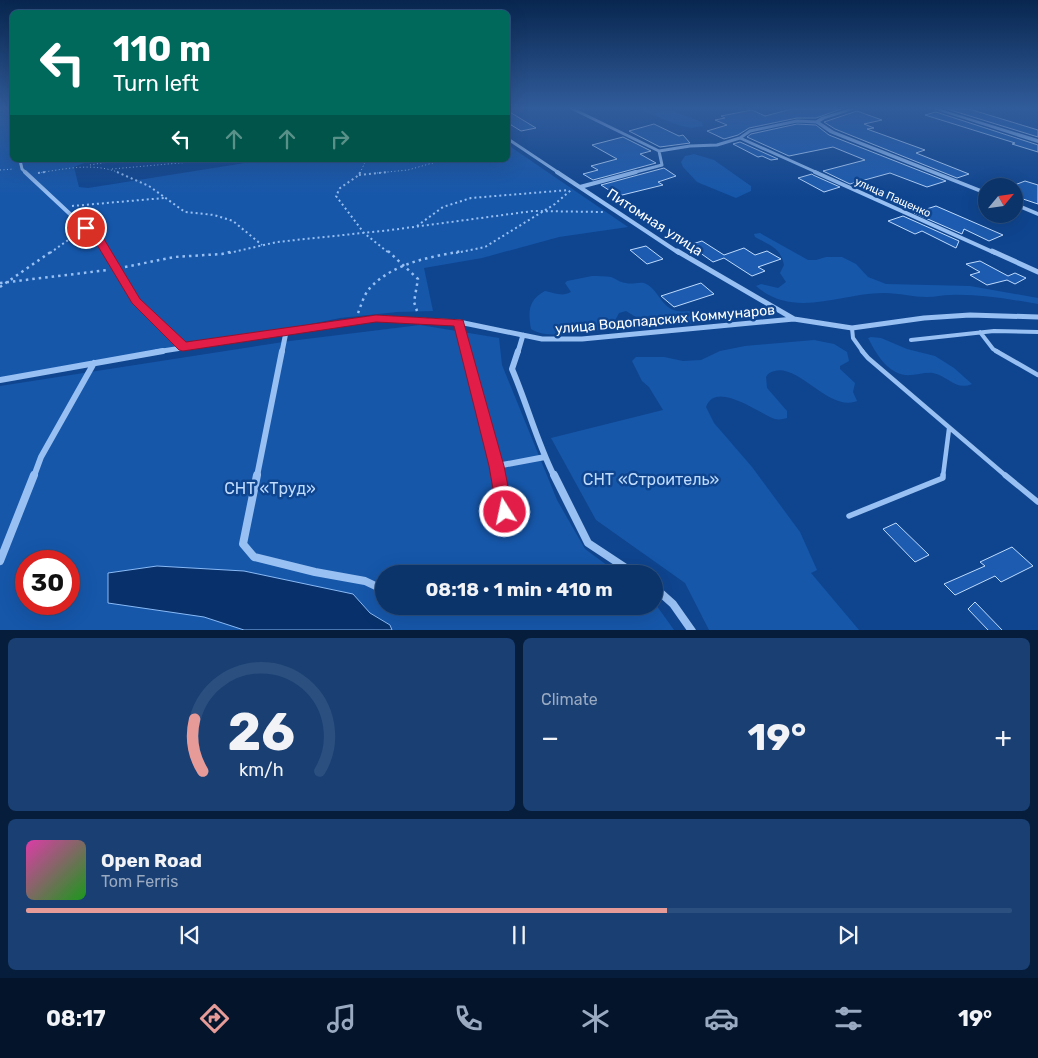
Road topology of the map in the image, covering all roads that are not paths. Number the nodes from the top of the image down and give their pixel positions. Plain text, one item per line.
1 (633, 138) edge
2 (739, 138) edge
3 (740, 138) edge
4 (848, 138) edge
5 (510, 140) edge
6 (659, 151) junction
7 (20, 162) edge
8 (580, 187) junction
9 (978, 190) edge
10 (1023, 208) edge
11 (1038, 214) edge
12 (1038, 272) edge
13 (1038, 317) edge
14 (794, 319) junction
15 (458, 322) junction
16 (852, 328) junction
17 (286, 332) junction
18 (980, 332) junction
19 (1038, 332) edge
20 (523, 335) junction
21 (910, 340) dead end
22 (183, 347) junction
23 (94, 363) junction
24 (1038, 375) edge
25 (0, 380) edge
26 (949, 429) junction
27 (545, 457) junction
28 (497, 466) junction
29 (1038, 502) edge
30 (849, 516) dead end
31 (508, 527) dead end
32 (0, 561) edge
33 (621, 565) edge
34 (375, 585) edge
35 (663, 595) edge
36 (692, 630) edge

1 - 6 street
2 - 6 street
3 - 12 street, улица Пащенко
4 - 9 street
5 - 8 street, Питомная улица
6 - 8 street
7 - 22 street
8 - 14 street, Питомная улица
10 - 11 street
13 - 16 street, улица Водопадских Коммунаров
14 - 16 street, улица Водопадских Коммунаров
14 - 20 street, улица Водопадских Коммунаров
15 - 17 street, улица Водопадских Коммунаров
15 - 20 street, улица Водопадских Коммунаров
15 - 28 street
16 - 26 lane
17 - 22 street, улица Водопадских Коммунаров
17 - 34 street
18 - 19 lane
18 - 21 lane
18 - 24 lane
20 - 27 street
22 - 23 street, улица Водопадских Коммунаров
23 - 25 street, улица Водопадских Коммунаров
23 - 32 street
26 - 29 lane
26 - 30 lane
27 - 28 street
27 - 33 street
28 - 31 street
35 - 36 street

